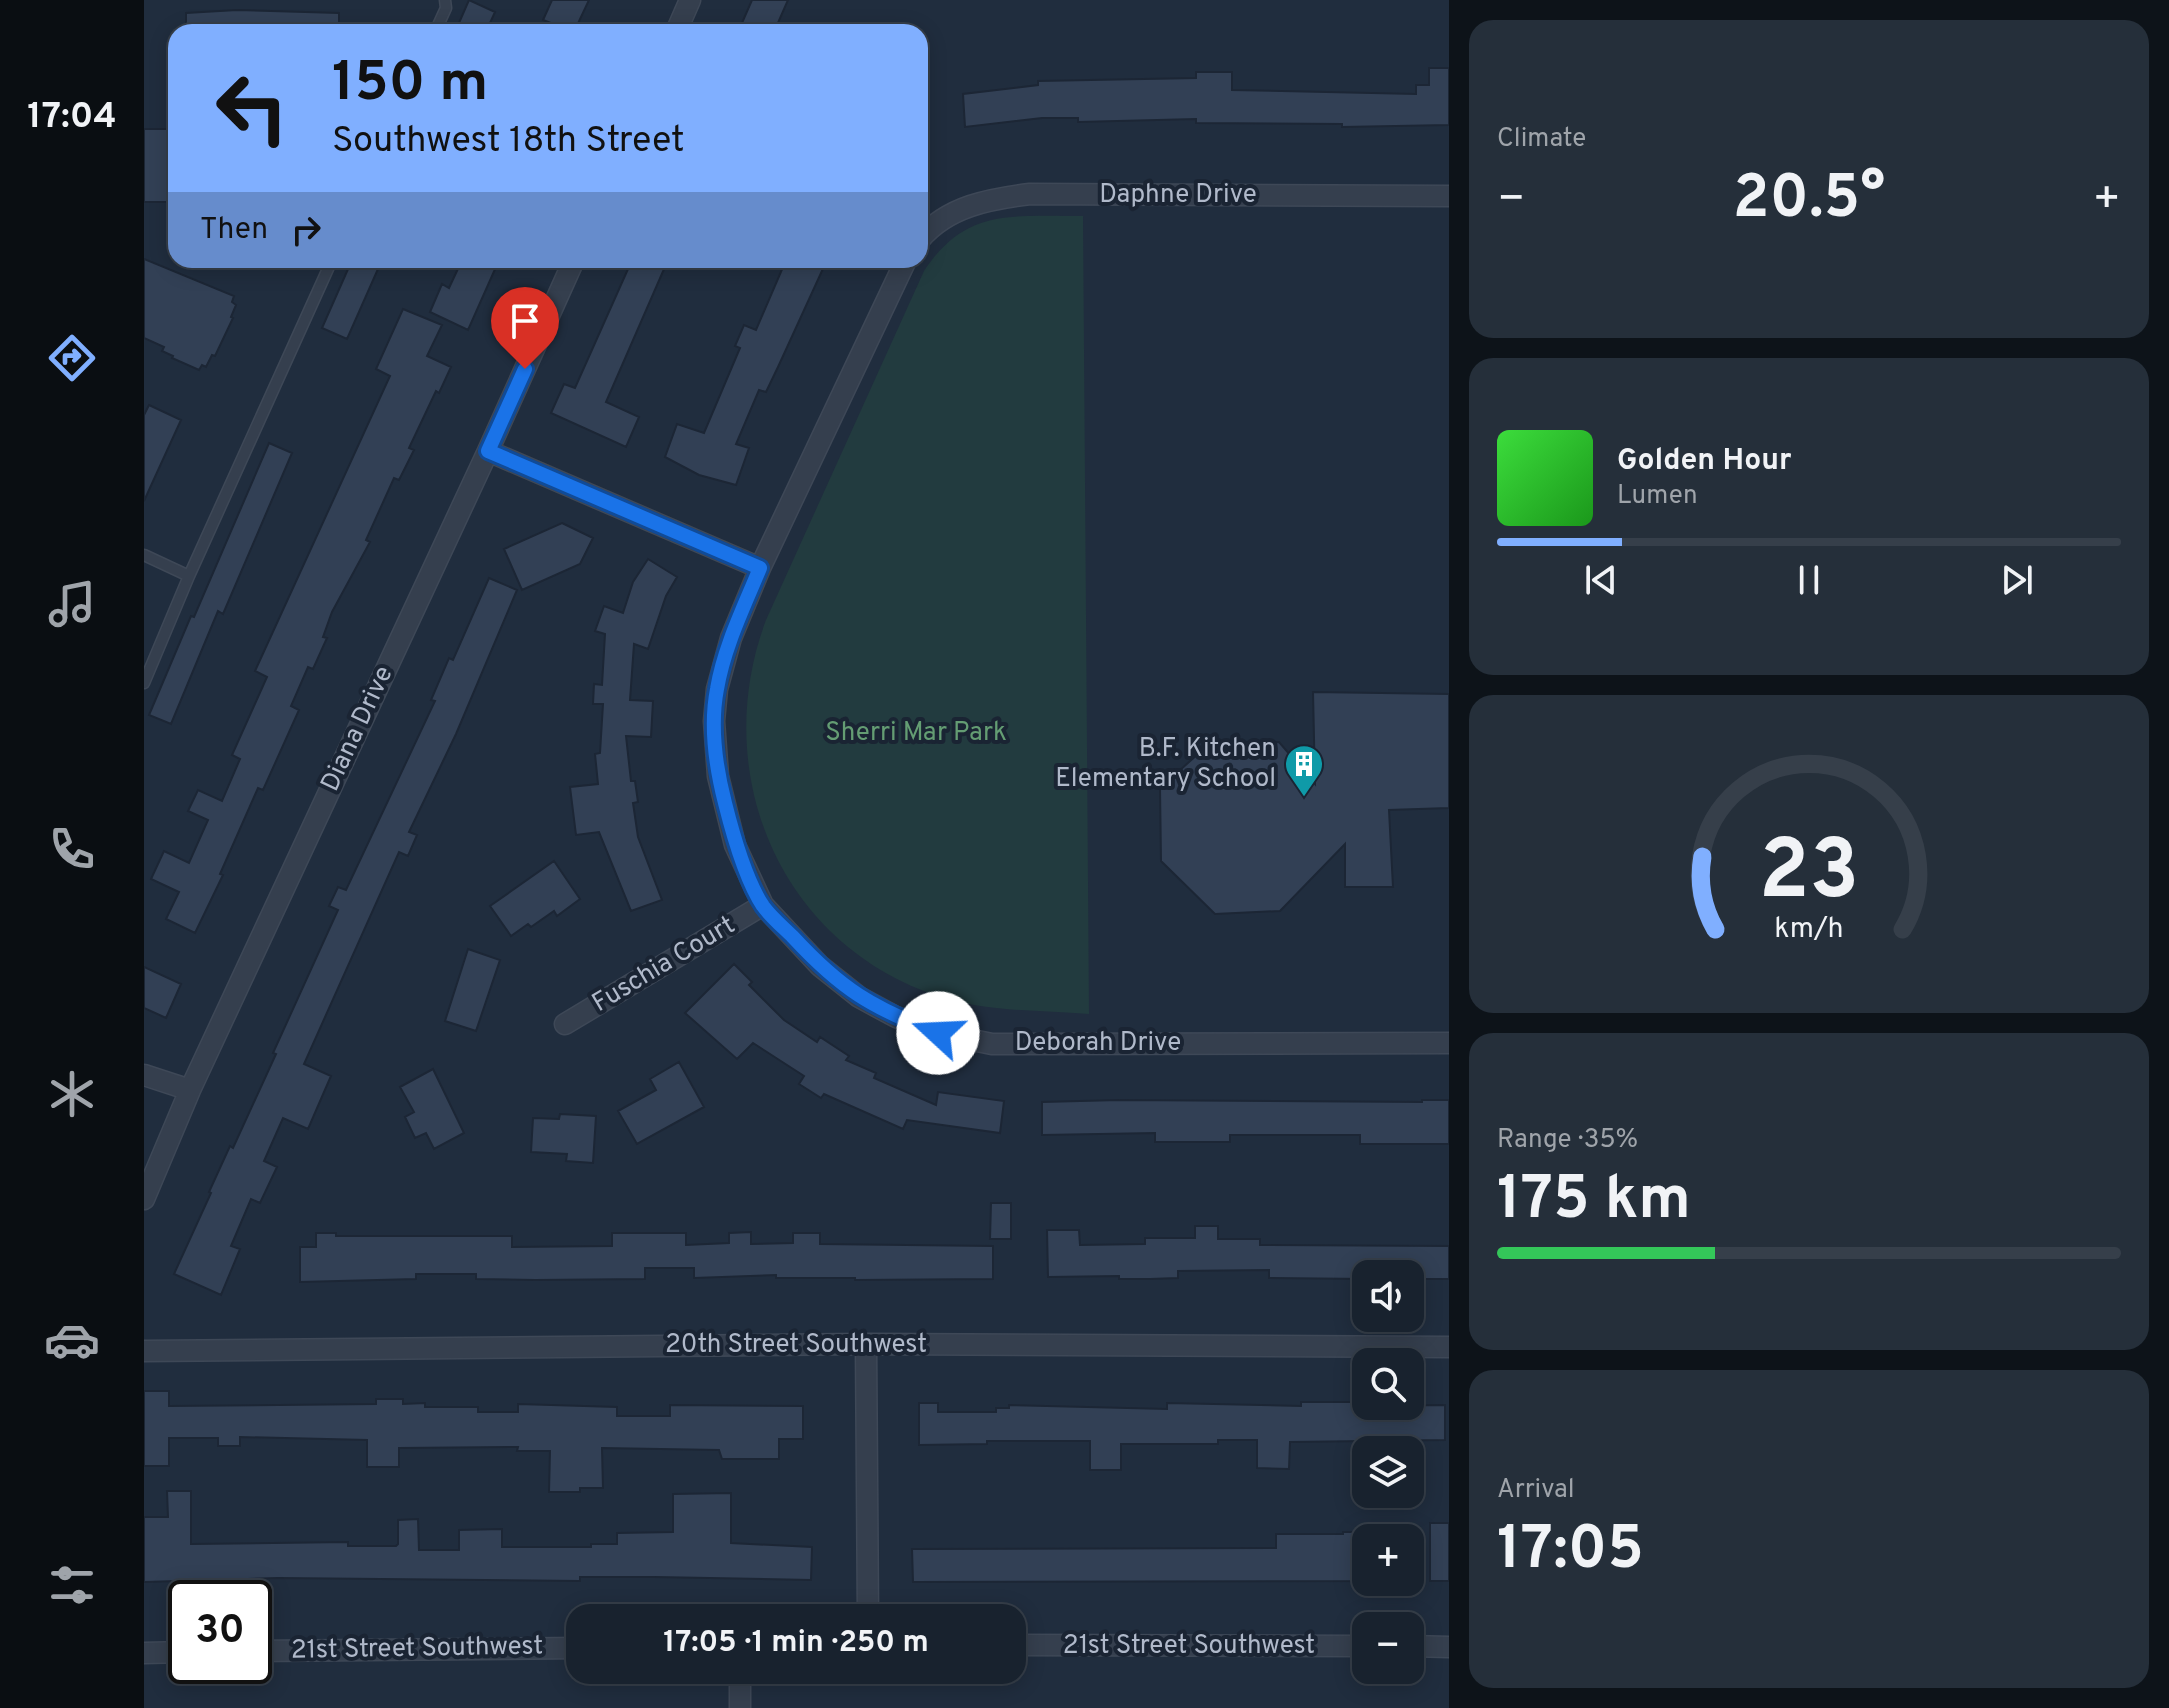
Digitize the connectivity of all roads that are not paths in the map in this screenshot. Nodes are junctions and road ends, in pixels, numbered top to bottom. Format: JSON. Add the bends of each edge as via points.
{"nodes":[{"id":1,"x":445,"y":0,"type":"edge"},
{"id":2,"x":690,"y":0,"type":"edge"},
{"id":3,"x":439,"y":24,"type":"edge"},
{"id":4,"x":680,"y":24,"type":"edge"},
{"id":5,"x":1449,"y":196,"type":"edge"},
{"id":6,"x":928,"y":232,"type":"edge"},
{"id":7,"x":328,"y":268,"type":"edge"},
{"id":8,"x":570,"y":268,"type":"edge"},
{"id":9,"x":902,"y":268,"type":"edge"},
{"id":10,"x":488,"y":451,"type":"junction"},
{"id":11,"x":144,"y":555,"type":"edge"},
{"id":12,"x":760,"y":568,"type":"junction"},
{"id":13,"x":189,"y":576,"type":"junction"},
{"id":14,"x":144,"y":683,"type":"edge"},
{"id":15,"x":763,"y":905,"type":"junction"},
{"id":16,"x":565,"y":1024,"type":"dead end"},
{"id":17,"x":1449,"y":1043,"type":"edge"},
{"id":18,"x":144,"y":1075,"type":"edge"},
{"id":19,"x":190,"y":1090,"type":"junction"},
{"id":20,"x":144,"y":1199,"type":"edge"},
{"id":21,"x":866,"y":1344,"type":"junction"},
{"id":22,"x":1449,"y":1347,"type":"edge"},
{"id":23,"x":144,"y":1351,"type":"edge"},
{"id":24,"x":868,"y":1604,"type":"edge"},
{"id":25,"x":1026,"y":1645,"type":"edge"},
{"id":26,"x":1352,"y":1646,"type":"edge"},
{"id":27,"x":1424,"y":1646,"type":"edge"},
{"id":28,"x":1449,"y":1647,"type":"edge"},
{"id":29,"x":566,"y":1648,"type":"edge"},
{"id":30,"x":272,"y":1651,"type":"edge"},
{"id":31,"x":168,"y":1652,"type":"edge"},
{"id":32,"x":144,"y":1653,"type":"edge"},
{"id":33,"x":740,"y":1684,"type":"edge"},
{"id":34,"x":740,"y":1708,"type":"edge"}],
"edges":[{"from":1,"to":3,"type":"lane"},
{"from":2,"to":4,"type":"street"},
{"from":5,"to":6,"type":"street","name":"Daphne Drive","via":[[1030,194],[964,208]]},
{"from":7,"to":13,"type":"lane"},
{"from":8,"to":10,"type":"street","name":"Diana Drive"},
{"from":9,"to":12,"type":"street"},
{"from":10,"to":12,"type":"street"},
{"from":10,"to":19,"type":"street","name":"Diana Drive"},
{"from":11,"to":13,"type":"lane"},
{"from":12,"to":15,"type":"street","name":"Deborah Drive","via":[[731,638],[714,721],[718,776],[735,845]]},
{"from":13,"to":14,"type":"lane"},
{"from":15,"to":16,"type":"street","name":"Fuschia Court"},
{"from":15,"to":17,"type":"street","name":"Deborah Drive","via":[[820,966],[859,997],[896,1017],[963,1039],[992,1044]]},
{"from":18,"to":19,"type":"street"},
{"from":19,"to":20,"type":"street","name":"Diana Drive"},
{"from":21,"to":22,"type":"street","name":"20th Street Southwest"},
{"from":21,"to":23,"type":"street","name":"20th Street Southwest"},
{"from":21,"to":24,"type":"street"},
{"from":25,"to":26,"type":"street","name":"21st Street Southwest"},
{"from":27,"to":28,"type":"street"},
{"from":29,"to":30,"type":"street","name":"21st Street Southwest"},
{"from":31,"to":32,"type":"street"},
{"from":33,"to":34,"type":"street"}]}
